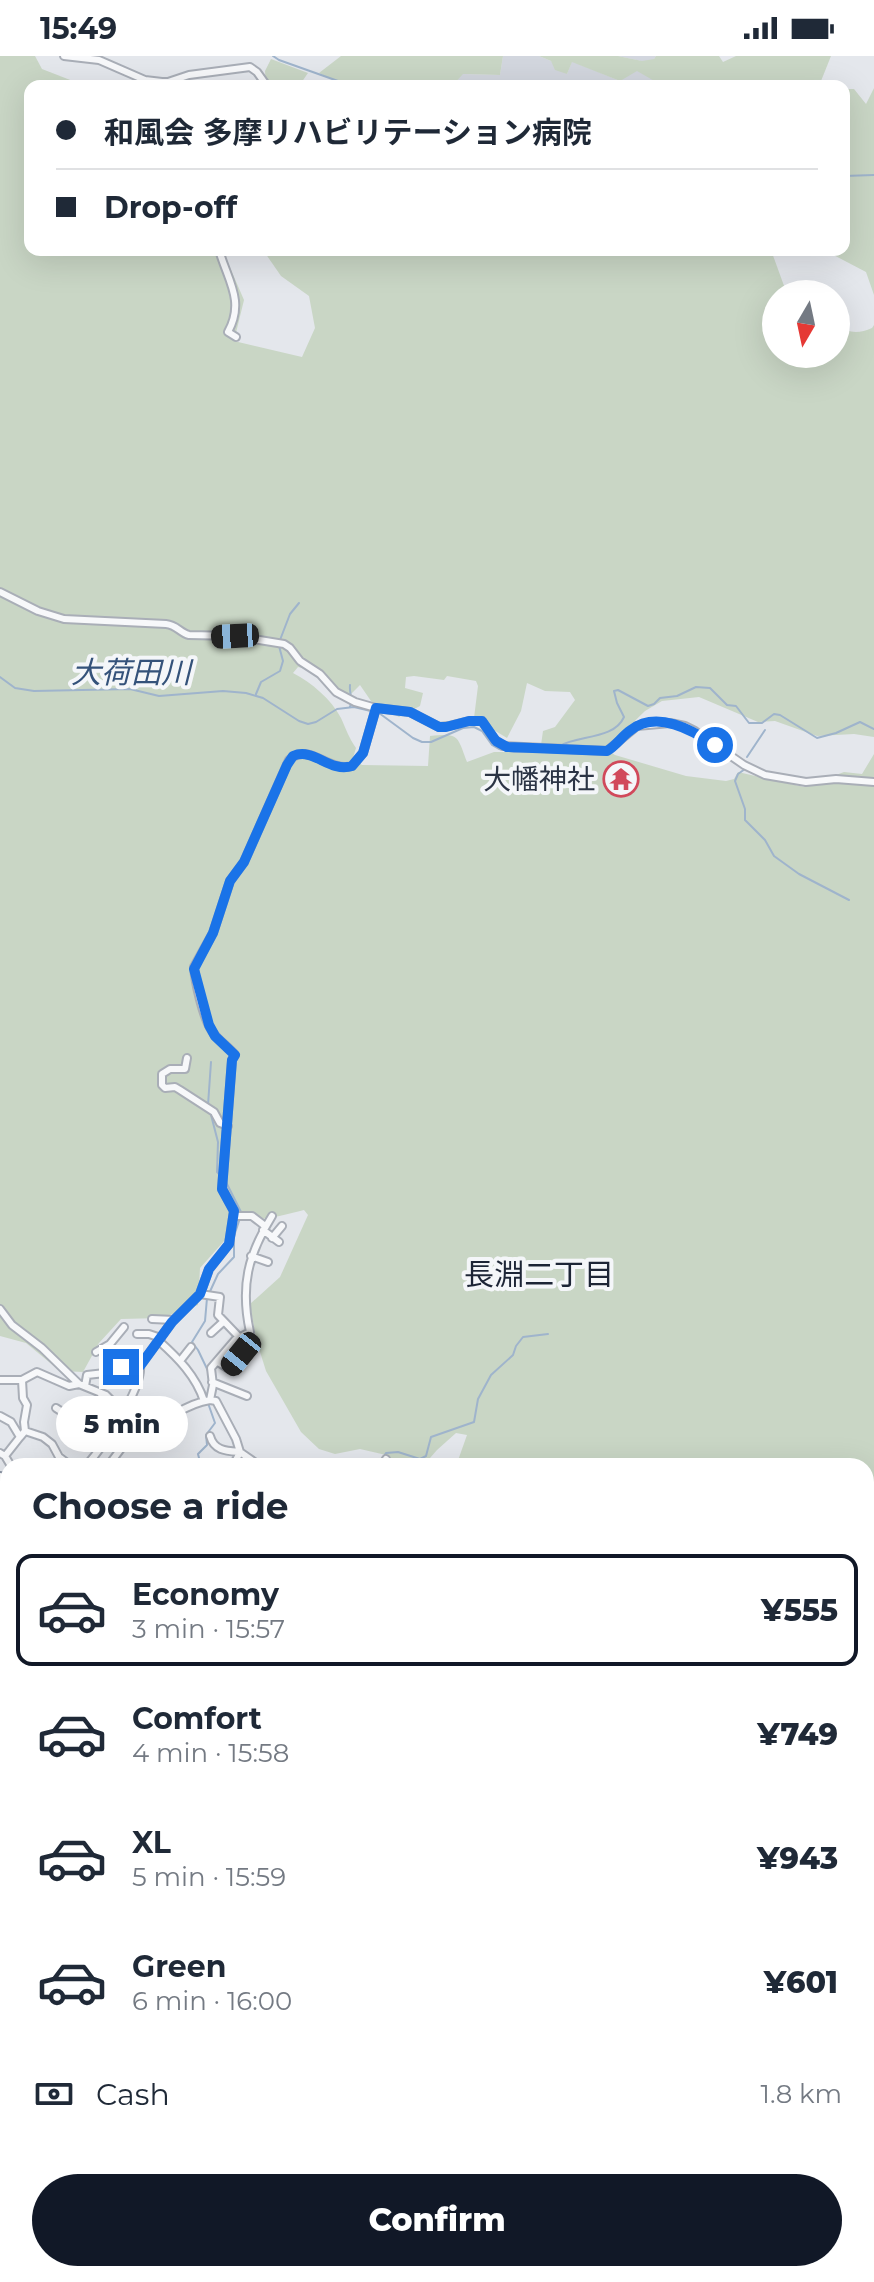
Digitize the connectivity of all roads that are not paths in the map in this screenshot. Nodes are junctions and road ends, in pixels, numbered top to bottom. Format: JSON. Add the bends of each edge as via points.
{"nodes":[{"id":1,"x":64,"y":56,"type":"edge"},
{"id":2,"x":145,"y":80,"type":"edge"},
{"id":3,"x":176,"y":80,"type":"edge"},
{"id":4,"x":263,"y":80,"type":"edge"},
{"id":5,"x":221,"y":256,"type":"edge"},
{"id":6,"x":236,"y":337,"type":"dead end"},
{"id":7,"x":0,"y":592,"type":"edge"},
{"id":8,"x":375,"y":711,"type":"junction"},
{"id":9,"x":874,"y":782,"type":"edge"},
{"id":10,"x":187,"y":1058,"type":"dead end"},
{"id":11,"x":228,"y":1126,"type":"junction"},
{"id":12,"x":235,"y":1216,"type":"junction"},
{"id":13,"x":272,"y":1216,"type":"dead end"},
{"id":14,"x":282,"y":1226,"type":"dead end"},
{"id":15,"x":264,"y":1228,"type":"junction"},
{"id":16,"x":251,"y":1256,"type":"junction"},
{"id":17,"x":268,"y":1262,"type":"dead end"},
{"id":18,"x":200,"y":1294,"type":"junction"},
{"id":19,"x":0,"y":1309,"type":"edge"},
{"id":20,"x":152,"y":1319,"type":"dead end"},
{"id":21,"x":174,"y":1320,"type":"junction"},
{"id":22,"x":223,"y":1322,"type":"junction"},
{"id":23,"x":124,"y":1327,"type":"dead end"},
{"id":24,"x":211,"y":1333,"type":"dead end"},
{"id":25,"x":137,"y":1334,"type":"dead end"},
{"id":26,"x":240,"y":1338,"type":"junction"},
{"id":27,"x":160,"y":1340,"type":"junction"},
{"id":28,"x":105,"y":1347,"type":"junction"},
{"id":29,"x":191,"y":1347,"type":"dead end"},
{"id":30,"x":96,"y":1352,"type":"dead end"},
{"id":31,"x":241,"y":1354,"type":"dead end"},
{"id":32,"x":180,"y":1361,"type":"junction"},
{"id":33,"x":218,"y":1362,"type":"junction"},
{"id":34,"x":140,"y":1366,"type":"junction"},
{"id":35,"x":110,"y":1370,"type":"junction"},
{"id":36,"x":22,"y":1380,"type":"junction"},
{"id":37,"x":0,"y":1381,"type":"edge"},
{"id":38,"x":212,"y":1382,"type":"junction"},
{"id":39,"x":82,"y":1385,"type":"junction"},
{"id":40,"x":103,"y":1394,"type":"junction"},
{"id":41,"x":247,"y":1396,"type":"dead end"},
{"id":42,"x":206,"y":1400,"type":"junction"},
{"id":43,"x":56,"y":1408,"type":"dead end"},
{"id":44,"x":0,"y":1416,"type":"edge"},
{"id":45,"x":121,"y":1417,"type":"junction"},
{"id":46,"x":23,"y":1434,"type":"junction"},
{"id":47,"x":110,"y":1434,"type":"junction"},
{"id":48,"x":210,"y":1436,"type":"dead end"},
{"id":49,"x":240,"y":1452,"type":"junction"},
{"id":50,"x":3,"y":1454,"type":"edge"},
{"id":51,"x":60,"y":1458,"type":"edge"},
{"id":52,"x":92,"y":1458,"type":"edge"},
{"id":53,"x":114,"y":1458,"type":"edge"},
{"id":54,"x":237,"y":1458,"type":"edge"},
{"id":55,"x":249,"y":1458,"type":"edge"}],
"edges":[{"from":1,"to":2,"type":"street","via":[[99,60]]},
{"from":3,"to":4,"type":"street","via":[[250,67]]},
{"from":5,"to":6,"type":"street","via":[[237,304],[228,332]]},
{"from":7,"to":8,"type":"street","via":[[64,619],[170,624],[189,635],[284,644],[336,692]]},
{"from":8,"to":9,"type":"street","via":[[410,712],[439,727],[482,721],[503,746],[607,751],[637,726],[677,724],[765,775],[806,782]]},
{"from":8,"to":11,"type":"street","via":[[363,753],[352,766],[336,767],[304,754],[289,760],[194,967],[209,1025],[235,1055]]},
{"from":10,"to":11,"type":"street","via":[[185,1069],[162,1074],[162,1085],[180,1090]]},
{"from":11,"to":12,"type":"street","via":[[222,1189]]},
{"from":12,"to":15,"type":"street","via":[[252,1216]]},
{"from":12,"to":18,"type":"street","via":[[229,1244],[209,1269]]},
{"from":13,"to":15,"type":"street"},
{"from":14,"to":15,"type":"street","via":[[277,1241]]},
{"from":15,"to":16,"type":"street"},
{"from":16,"to":17,"type":"street"},
{"from":16,"to":26,"type":"street","via":[[246,1292],[250,1332]]},
{"from":18,"to":21,"type":"street"},
{"from":18,"to":22,"type":"street","via":[[220,1297],[218,1315]]},
{"from":19,"to":39,"type":"street"},
{"from":20,"to":21,"type":"street"},
{"from":21,"to":27,"type":"street"},
{"from":22,"to":24,"type":"street"},
{"from":22,"to":26,"type":"street"},
{"from":23,"to":28,"type":"street"},
{"from":25,"to":27,"type":"street"},
{"from":26,"to":33,"type":"street"},
{"from":27,"to":32,"type":"street"},
{"from":27,"to":34,"type":"street"},
{"from":28,"to":30,"type":"street"},
{"from":28,"to":35,"type":"street"},
{"from":29,"to":32,"type":"street"},
{"from":31,"to":33,"type":"street","via":[[229,1369]]},
{"from":32,"to":42,"type":"street"},
{"from":33,"to":38,"type":"street","via":[[211,1368]]},
{"from":34,"to":35,"type":"street"},
{"from":34,"to":45,"type":"street","via":[[141,1375]]},
{"from":35,"to":39,"type":"street","via":[[87,1375]]},
{"from":36,"to":37,"type":"street"},
{"from":36,"to":39,"type":"street","via":[[37,1372],[69,1386]]},
{"from":36,"to":46,"type":"street","via":[[27,1405]]},
{"from":38,"to":41,"type":"street"},
{"from":38,"to":42,"type":"street"},
{"from":39,"to":40,"type":"street"},
{"from":40,"to":43,"type":"street","via":[[82,1425]]},
{"from":40,"to":45,"type":"street"},
{"from":42,"to":45,"type":"street","via":[[169,1417],[145,1436]]},
{"from":42,"to":49,"type":"street","via":[[216,1401]]},
{"from":44,"to":46,"type":"street"},
{"from":45,"to":47,"type":"street"},
{"from":46,"to":50,"type":"street"},
{"from":46,"to":51,"type":"street","via":[[43,1437]]},
{"from":47,"to":52,"type":"street"},
{"from":47,"to":53,"type":"street","via":[[123,1443]]},
{"from":48,"to":49,"type":"street","via":[[222,1450]]},
{"from":49,"to":54,"type":"street"},
{"from":49,"to":55,"type":"street"}]}
